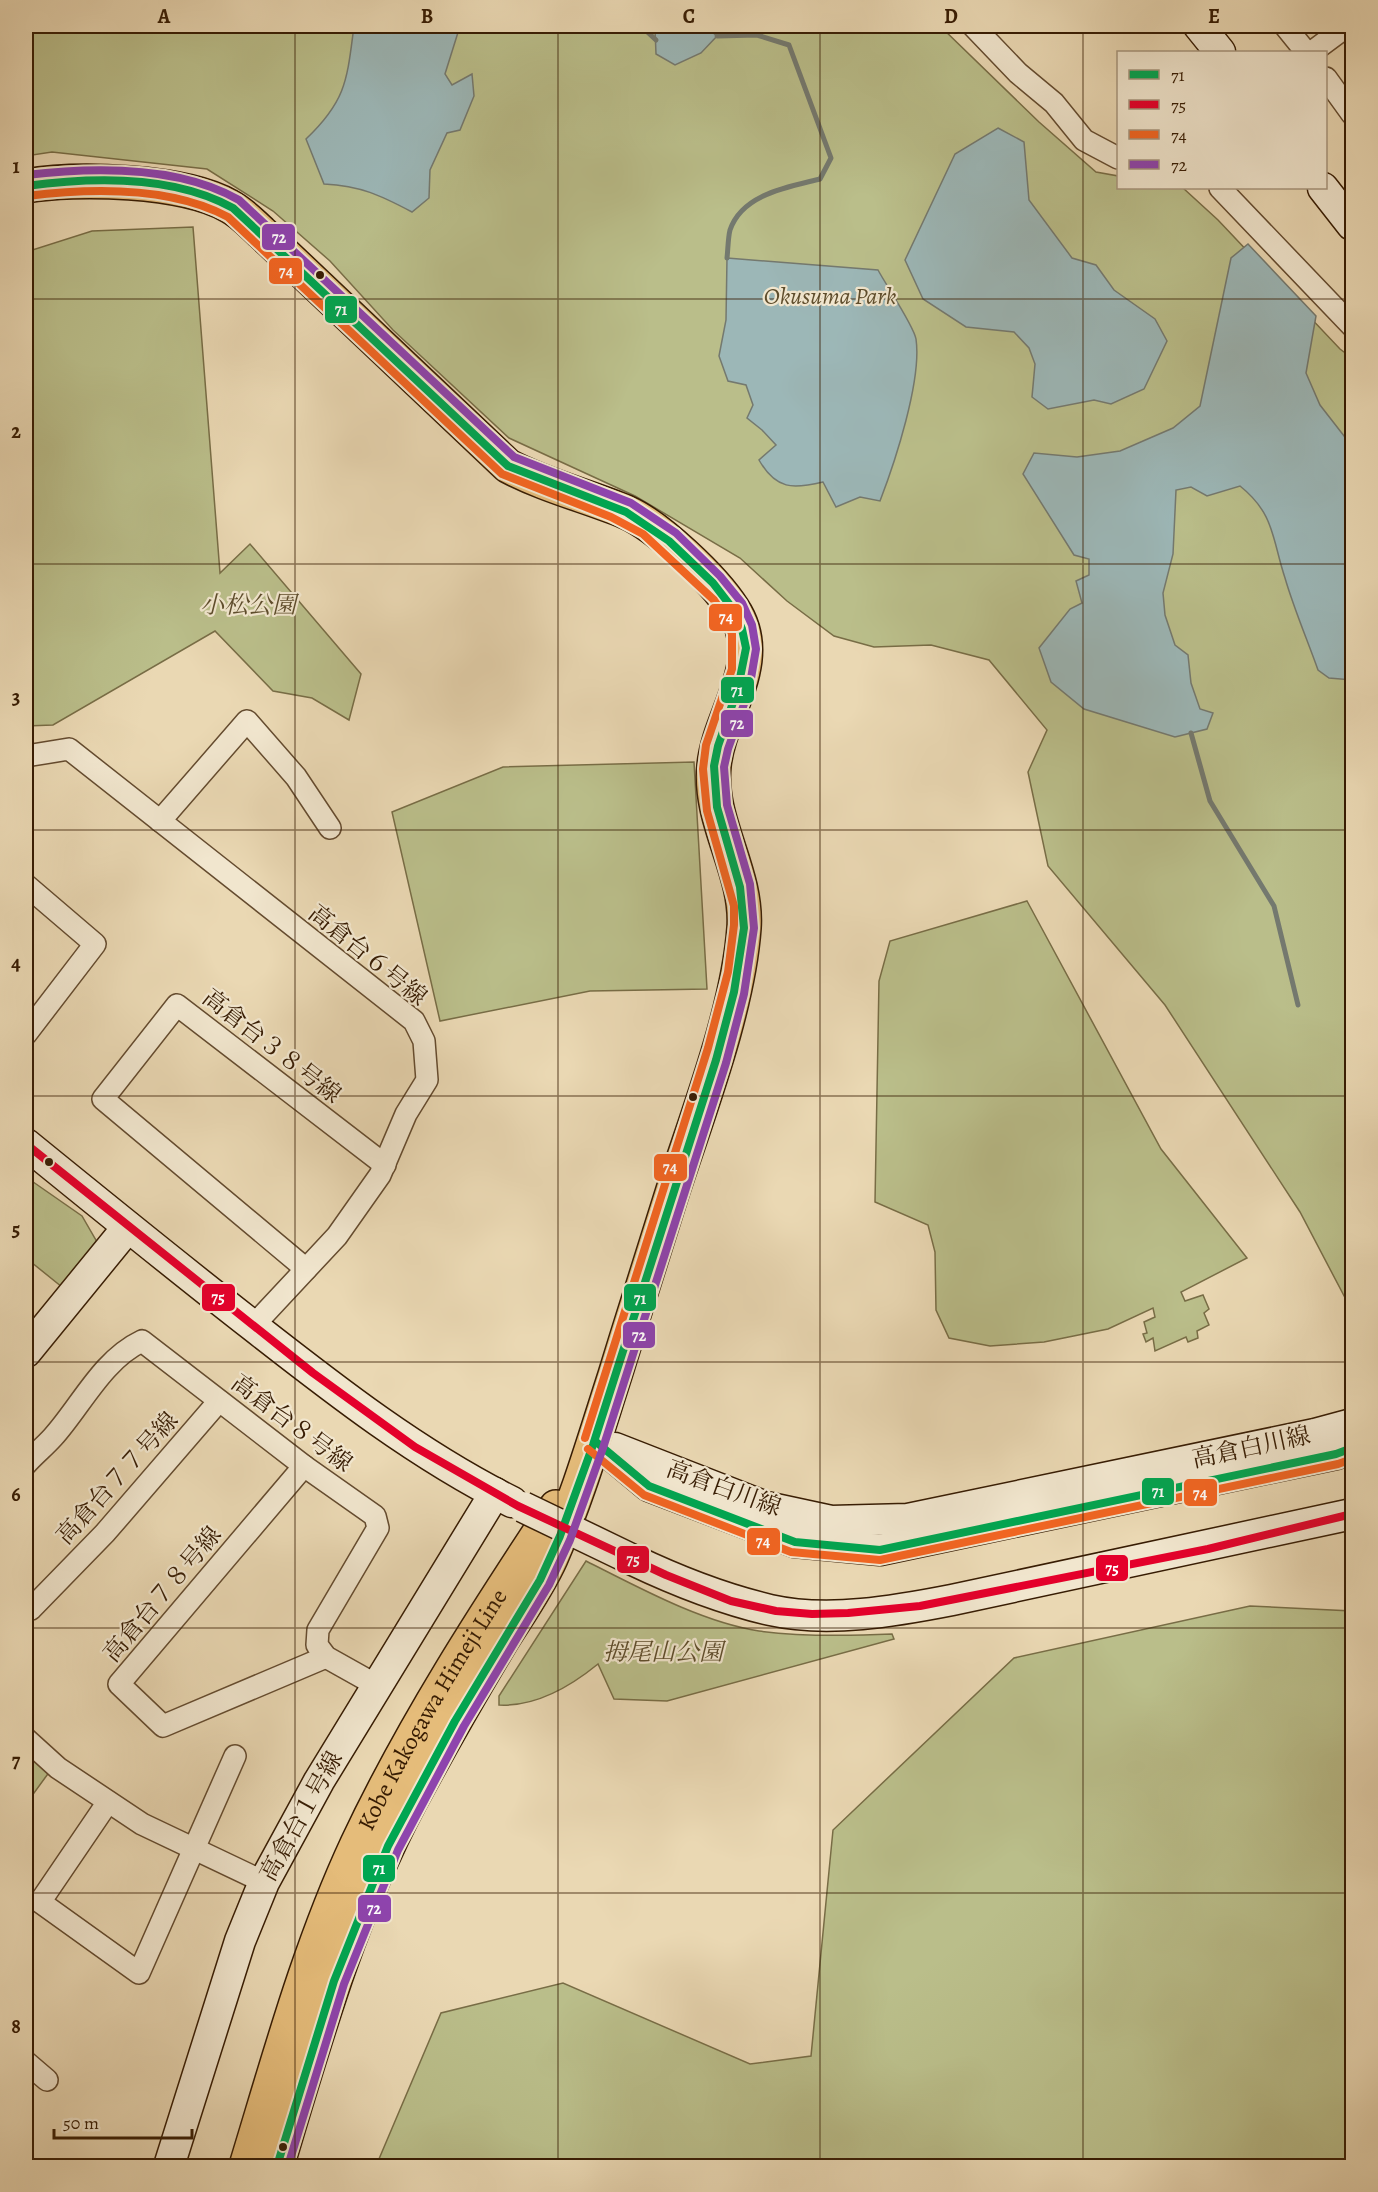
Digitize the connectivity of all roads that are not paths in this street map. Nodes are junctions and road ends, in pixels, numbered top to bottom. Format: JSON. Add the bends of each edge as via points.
{"nodes":[{"id":1,"x":973,"y":26,"type":"edge"},
{"id":2,"x":1199,"y":26,"type":"edge"},
{"id":3,"x":1285,"y":26,"type":"edge"},
{"id":4,"x":1347,"y":26,"type":"edge"},
{"id":5,"x":1219,"y":51,"type":"edge"},
{"id":6,"x":1305,"y":51,"type":"edge"},
{"id":7,"x":1313,"y":51,"type":"edge"},
{"id":8,"x":1327,"y":79,"type":"edge"},
{"id":9,"x":1353,"y":114,"type":"edge"},
{"id":10,"x":1117,"y":157,"type":"edge"},
{"id":11,"x":26,"y":186,"type":"edge"},
{"id":12,"x":1221,"y":189,"type":"edge"},
{"id":13,"x":1324,"y":189,"type":"edge"},
{"id":14,"x":1353,"y":225,"type":"edge"},
{"id":15,"x":1353,"y":327,"type":"edge"},
{"id":16,"x":26,"y":756,"type":"edge"},
{"id":17,"x":160,"y":821,"type":"junction"},
{"id":18,"x":330,"y":828,"type":"dead end"},
{"id":19,"x":26,"y":885,"type":"edge"},
{"id":20,"x":26,"y":1034,"type":"edge"},
{"id":21,"x":26,"y":1143,"type":"edge"},
{"id":22,"x":384,"y":1165,"type":"junction"},
{"id":23,"x":128,"y":1227,"type":"junction"},
{"id":24,"x":306,"y":1269,"type":"junction"},
{"id":25,"x":253,"y":1326,"type":"junction"},
{"id":26,"x":26,"y":1352,"type":"edge"},
{"id":27,"x":219,"y":1401,"type":"junction"},
{"id":28,"x":1353,"y":1424,"type":"edge"},
{"id":29,"x":595,"y":1441,"type":"junction"},
{"id":30,"x":1353,"y":1448,"type":"edge"},
{"id":31,"x":26,"y":1464,"type":"edge"},
{"id":32,"x":304,"y":1466,"type":"junction"},
{"id":33,"x":495,"y":1493,"type":"junction"},
{"id":34,"x":1353,"y":1514,"type":"edge"},
{"id":35,"x":26,"y":1604,"type":"edge"},
{"id":36,"x":326,"y":1657,"type":"junction"},
{"id":37,"x":376,"y":1685,"type":"junction"},
{"id":38,"x":26,"y":1739,"type":"edge"},
{"id":39,"x":236,"y":1756,"type":"dead end"},
{"id":40,"x":108,"y":1802,"type":"junction"},
{"id":41,"x":194,"y":1851,"type":"junction"},
{"id":42,"x":264,"y":1882,"type":"junction"},
{"id":43,"x":26,"y":2062,"type":"edge"},
{"id":44,"x":47,"y":2080,"type":"dead end"},
{"id":45,"x":169,"y":2166,"type":"edge"},
{"id":46,"x":246,"y":2166,"type":"edge"},
{"id":47,"x":277,"y":2166,"type":"edge"}],
"edges":[{"from":1,"to":10,"type":"street","via":[[1018,73],[1054,103],[1084,140]]},
{"from":2,"to":5,"type":"street"},
{"from":3,"to":6,"type":"street"},
{"from":4,"to":7,"type":"street"},
{"from":8,"to":9,"type":"street"},
{"from":11,"to":29,"type":"main road","name":"Kobe Kakogawa Himeji Line","via":[[57,180],[160,187],[205,196],[230,206],[508,466],[631,514],[662,534],[734,610],[744,634],[746,657],[743,678],[718,740],[713,769],[715,794],[742,895],[745,925],[719,1045]]},
{"from":12,"to":15,"type":"street"},
{"from":13,"to":14,"type":"street"},
{"from":16,"to":17,"type":"street","name":"高倉台６号線","via":[[69,749]]},
{"from":17,"to":18,"type":"street","via":[[248,721],[296,777]]},
{"from":17,"to":22,"type":"street","name":"高倉台６号線","via":[[414,1021],[424,1041],[427,1080],[406,1114]]},
{"from":19,"to":20,"type":"street","via":[[95,944]]},
{"from":21,"to":23,"type":"street"},
{"from":22,"to":24,"type":"street","name":"高倉台６号線","via":[[337,1236]]},
{"from":22,"to":24,"type":"street","name":"高倉台３８号線","via":[[177,1005],[103,1099]]},
{"from":23,"to":25,"type":"street"},
{"from":23,"to":26,"type":"street"},
{"from":24,"to":25,"type":"street","name":"高倉台６号線"},
{"from":25,"to":33,"type":"street","via":[[397,1436]]},
{"from":27,"to":31,"type":"street","name":"高倉台８号線","via":[[142,1341],[128,1348],[104,1372],[53,1437]]},
{"from":27,"to":32,"type":"street","name":"高倉台８号線"},
{"from":27,"to":35,"type":"street","name":"高倉台７７号線","via":[[105,1533],[31,1609]]},
{"from":28,"to":29,"type":"street","name":"高倉白川線","via":[[908,1519],[831,1521],[766,1507]]},
{"from":29,"to":30,"type":"street","name":"高倉白川線","via":[[649,1486],[774,1534],[795,1542],[880,1550]]},
{"from":29,"to":46,"type":"main road","name":"Kobe Kakogawa Himeji Line","via":[[457,1658],[357,1845],[317,1941]]},
{"from":29,"to":47,"type":"main road","name":"Kobe Kakogawa Himeji Line","via":[[550,1562],[408,1806],[352,1929]]},
{"from":32,"to":36,"type":"street","name":"高倉台８号線","via":[[375,1516],[378,1528],[318,1629],[317,1645]]},
{"from":32,"to":36,"type":"street","name":"高倉台７８号線","via":[[119,1684],[163,1726]]},
{"from":33,"to":34,"type":"street","bridge":true,"via":[[704,1590],[762,1608],[839,1615],[894,1611]]},
{"from":33,"to":37,"type":"street","name":"高倉台１号線"},
{"from":36,"to":37,"type":"street"},
{"from":37,"to":42,"type":"street","name":"高倉台１号線"},
{"from":38,"to":40,"type":"street","via":[[58,1768]]},
{"from":39,"to":41,"type":"street"},
{"from":40,"to":41,"type":"street"},
{"from":40,"to":41,"type":"street","via":[[40,1902],[139,1973]]},
{"from":41,"to":42,"type":"street"},
{"from":42,"to":45,"type":"street","name":"高倉台１号線","via":[[240,1941]]},
{"from":43,"to":44,"type":"street"}]}
